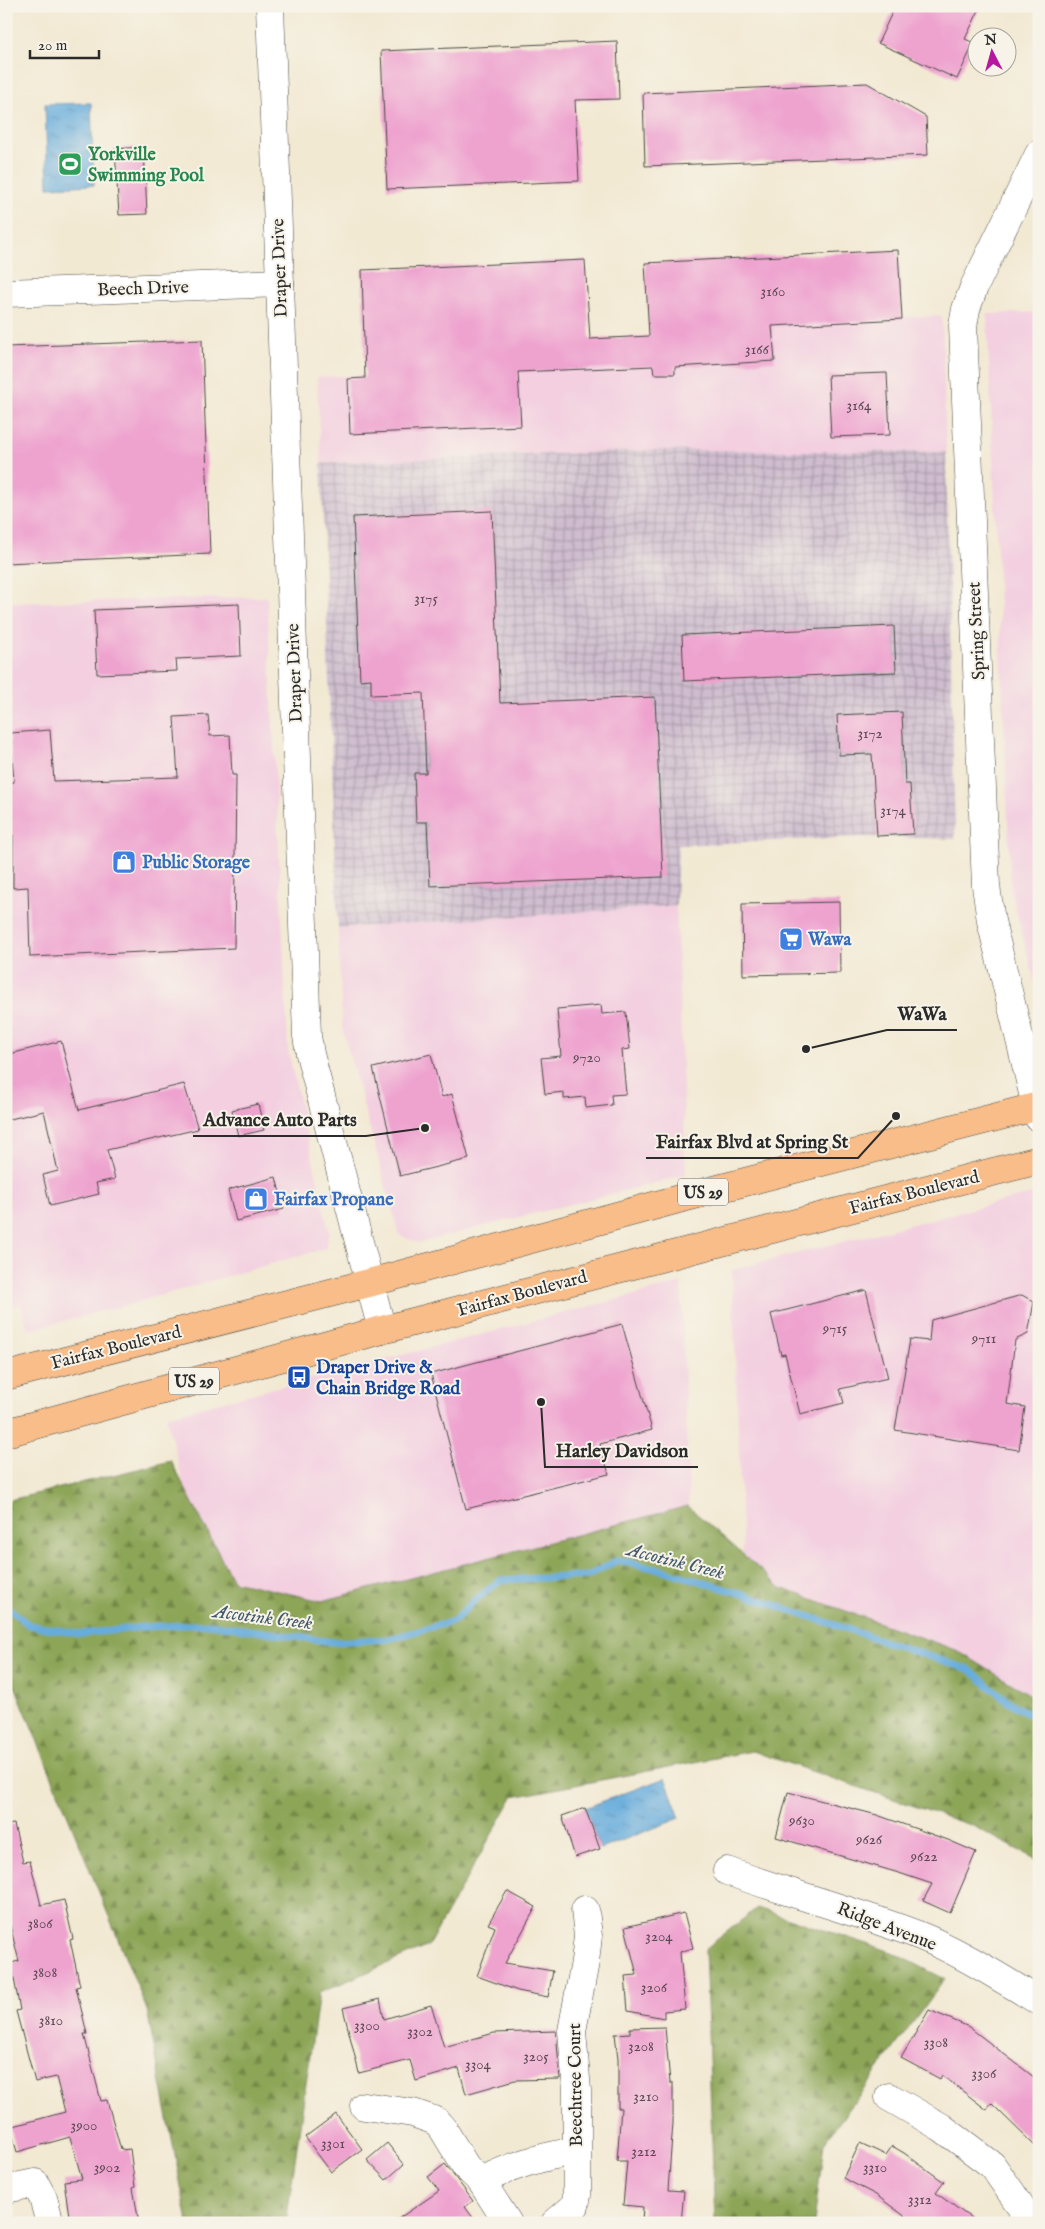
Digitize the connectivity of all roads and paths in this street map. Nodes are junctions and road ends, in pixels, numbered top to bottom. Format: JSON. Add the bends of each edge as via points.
{"nodes":[{"id":1,"x":270,"y":6,"type":"edge"},
{"id":2,"x":1039,"y":154,"type":"edge"},
{"id":3,"x":280,"y":283,"type":"junction"},
{"id":4,"x":6,"y":293,"type":"edge"},
{"id":5,"x":1038,"y":1110,"type":"edge"},
{"id":6,"x":1039,"y":1160,"type":"edge"},
{"id":7,"x":369,"y":1283,"type":"junction"},
{"id":8,"x":382,"y":1330,"type":"junction"},
{"id":9,"x":6,"y":1376,"type":"edge"},
{"id":10,"x":6,"y":1432,"type":"edge"},
{"id":11,"x":727,"y":1870,"type":"dead end"},
{"id":12,"x":585,"y":1910,"type":"dead end"},
{"id":13,"x":1039,"y":2001,"type":"edge"},
{"id":14,"x":889,"y":2097,"type":"dead end"},
{"id":15,"x":364,"y":2106,"type":"dead end"},
{"id":16,"x":576,"y":2152,"type":"junction"},
{"id":17,"x":481,"y":2181,"type":"junction"},
{"id":18,"x":6,"y":2189,"type":"edge"},
{"id":19,"x":50,"y":2223,"type":"edge"},
{"id":20,"x":508,"y":2223,"type":"edge"},
{"id":21,"x":555,"y":2223,"type":"edge"},
{"id":22,"x":1027,"y":2223,"type":"edge"}],
"edges":[{"from":1,"to":3,"type":"street","name":"Draper Drive"},
{"from":2,"to":5,"type":"street","name":"Spring Street","via":[[974,286],[963,326],[986,886],[991,921]]},
{"from":3,"to":4,"type":"street","name":"Beech Drive"},
{"from":3,"to":7,"type":"street","name":"Draper Drive","via":[[307,1036]]},
{"from":5,"to":7,"type":"main road","name":"Fairfax Boulevard","number":"US 29","via":[[688,1196]]},
{"from":6,"to":8,"type":"main road","name":"Fairfax Boulevard","number":"US 29"},
{"from":7,"to":8,"type":"street","name":"Draper Drive"},
{"from":7,"to":9,"type":"main road","name":"Fairfax Boulevard","number":"US 29"},
{"from":8,"to":10,"type":"main road","name":"Fairfax Boulevard","number":"US 29"},
{"from":11,"to":13,"type":"street","name":"Ridge Avenue","via":[[920,1936]]},
{"from":12,"to":16,"type":"street","name":"Beechtree Court","via":[[588,1936],[572,2031],[577,2092]]},
{"from":14,"to":22,"type":"street","via":[[941,2128],[992,2165],[1020,2205]]},
{"from":15,"to":17,"type":"street","via":[[413,2113],[436,2121],[466,2167]]},
{"from":16,"to":17,"type":"street","via":[[545,2156],[512,2166]]},
{"from":16,"to":21,"type":"street","name":"Beechtree Court","via":[[575,2206]]},
{"from":17,"to":20,"type":"street"},
{"from":18,"to":19,"type":"street","via":[[35,2183]]}]}
